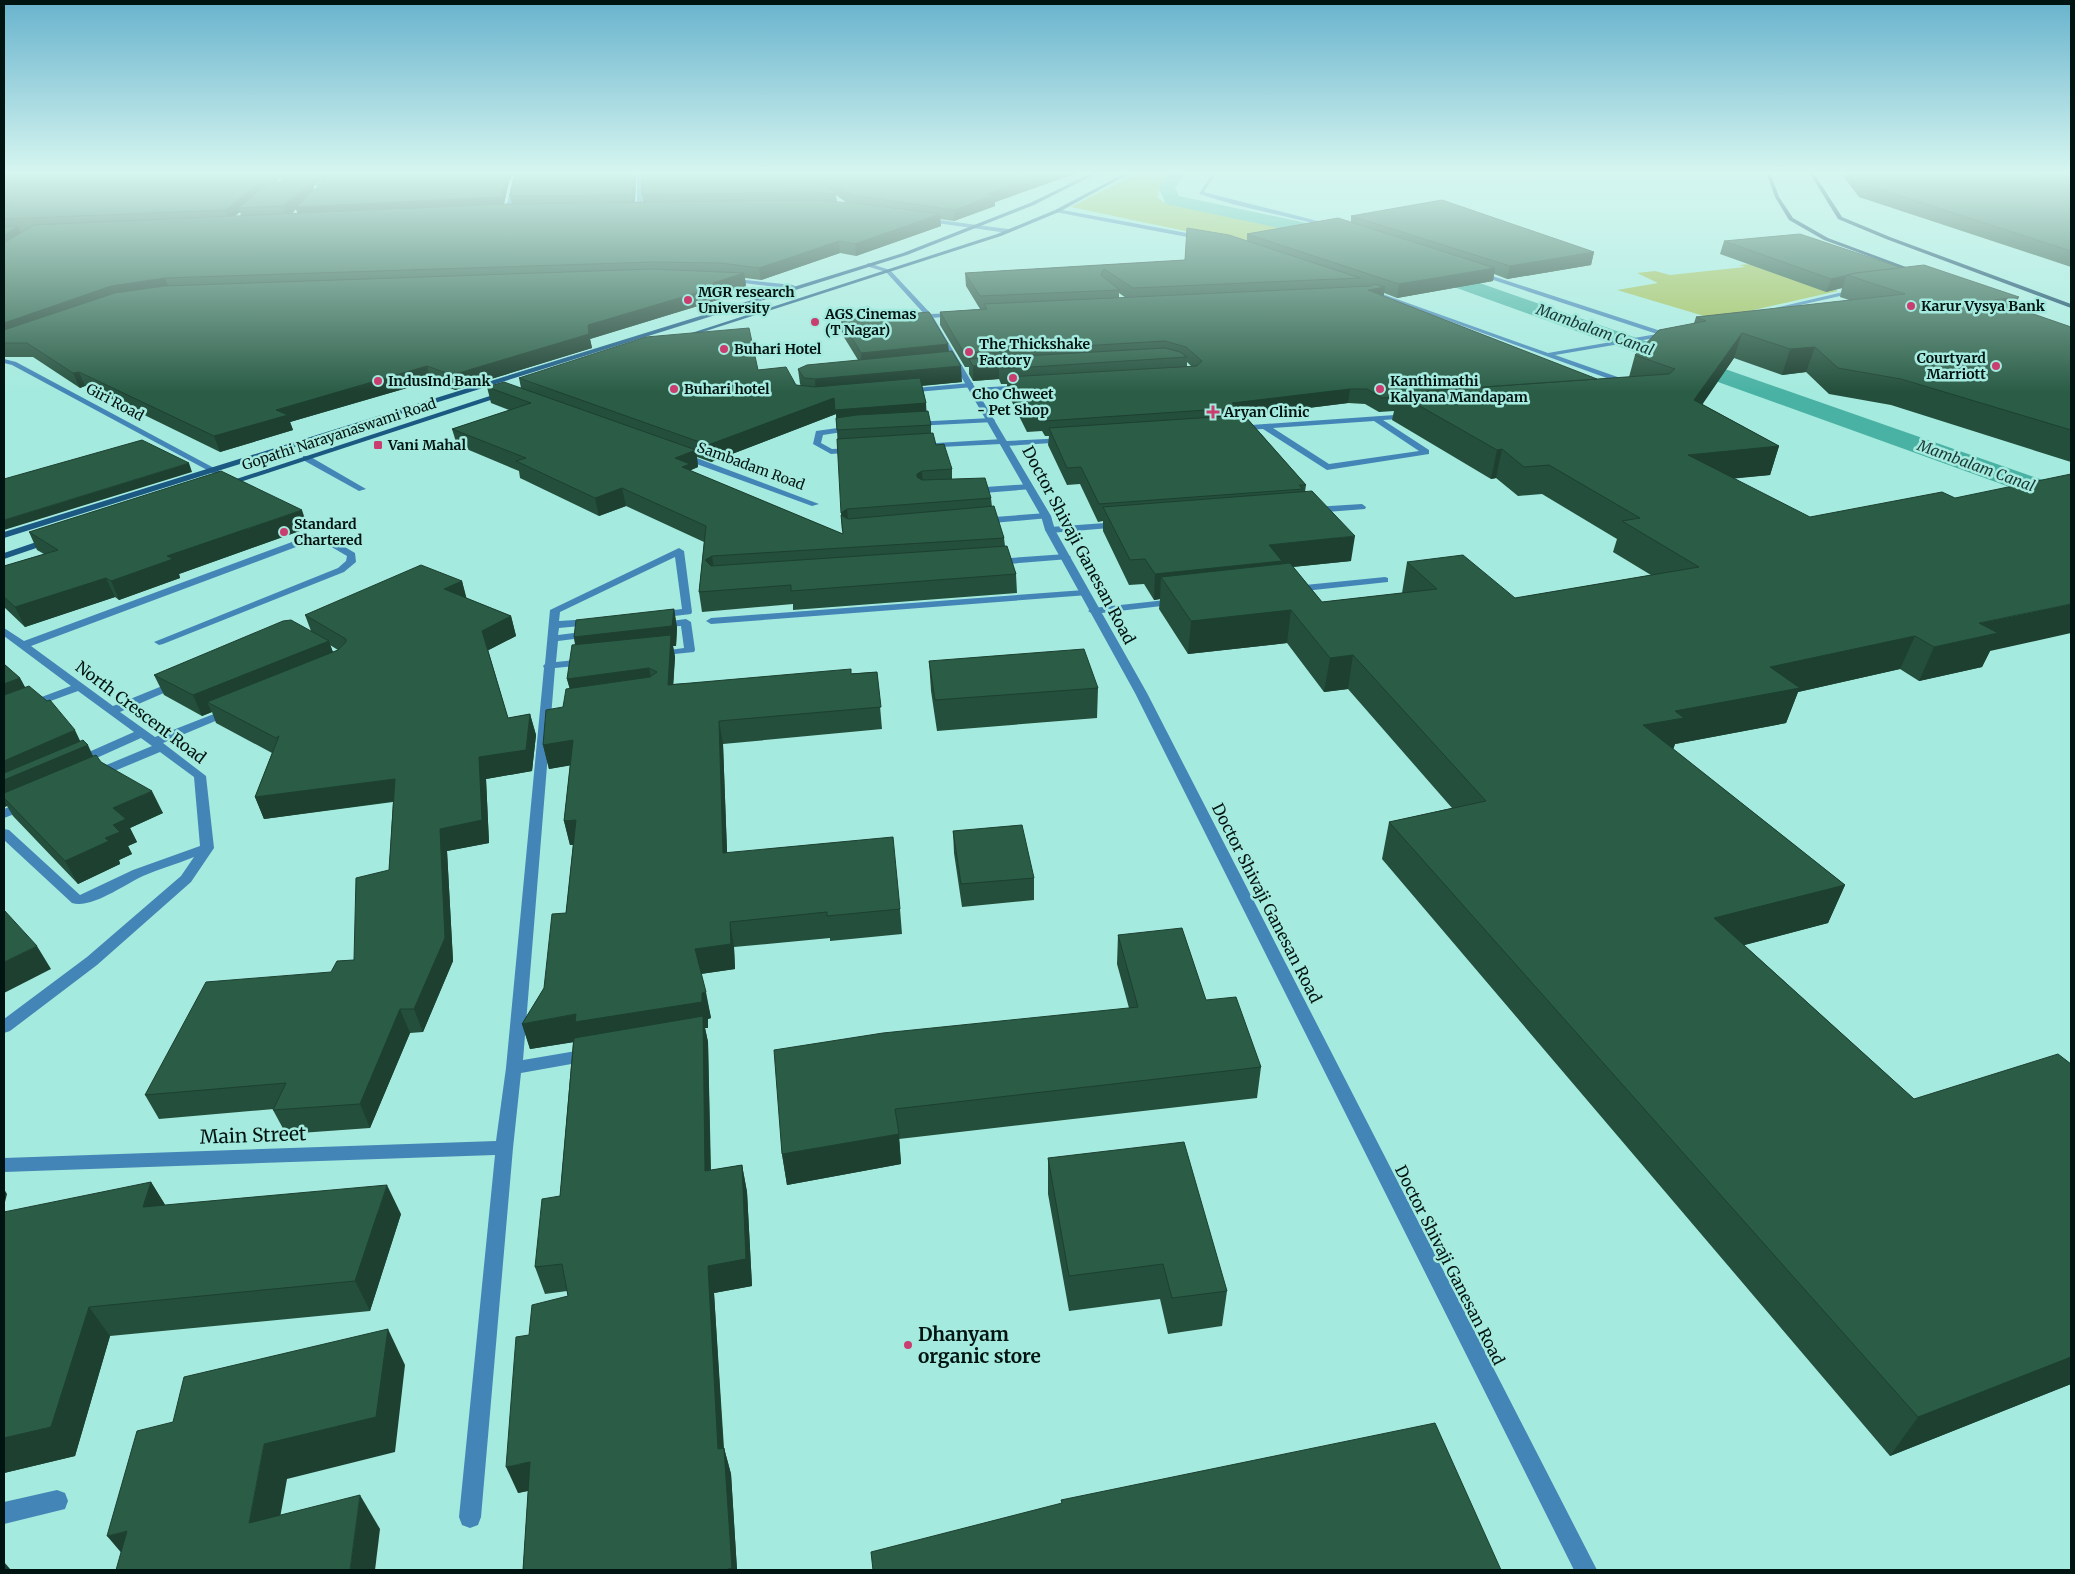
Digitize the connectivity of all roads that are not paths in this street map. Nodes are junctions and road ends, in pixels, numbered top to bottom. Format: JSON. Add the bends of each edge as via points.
{"nodes":[{"id":1,"x":925,"y":245,"type":"edge"},
{"id":2,"x":965,"y":245,"type":"edge"},
{"id":3,"x":1844,"y":245,"type":"edge"},
{"id":4,"x":1908,"y":245,"type":"edge"},
{"id":5,"x":868,"y":265,"type":"junction"},
{"id":6,"x":1470,"y":270,"type":"edge"},
{"id":7,"x":888,"y":271,"type":"junction"},
{"id":8,"x":1928,"y":276,"type":"edge"},
{"id":9,"x":722,"y":279,"type":"edge"},
{"id":10,"x":793,"y":287,"type":"junction"},
{"id":11,"x":1867,"y":290,"type":"edge"},
{"id":12,"x":1368,"y":293,"type":"edge"},
{"id":13,"x":2071,"y":306,"type":"edge"},
{"id":14,"x":968,"y":314,"type":"edge"},
{"id":15,"x":1752,"y":314,"type":"edge"},
{"id":16,"x":930,"y":316,"type":"junction"},
{"id":17,"x":1674,"y":332,"type":"edge"},
{"id":18,"x":1665,"y":334,"type":"junction"},
{"id":19,"x":668,"y":342,"type":"edge"},
{"id":20,"x":1548,"y":355,"type":"junction"},
{"id":21,"x":4,"y":361,"type":"edge"},
{"id":22,"x":972,"y":387,"type":"junction"},
{"id":23,"x":1032,"y":387,"type":"edge"},
{"id":24,"x":1635,"y":387,"type":"edge"},
{"id":25,"x":900,"y":391,"type":"edge"},
{"id":26,"x":508,"y":392,"type":"joint"},
{"id":27,"x":517,"y":393,"type":"edge"},
{"id":28,"x":1415,"y":415,"type":"edge"},
{"id":29,"x":1375,"y":418,"type":"junction"},
{"id":30,"x":991,"y":420,"type":"junction"},
{"id":31,"x":906,"y":425,"type":"edge"},
{"id":32,"x":1265,"y":426,"type":"junction"},
{"id":33,"x":858,"y":427,"type":"edge"},
{"id":34,"x":1226,"y":428,"type":"edge"},
{"id":35,"x":1072,"y":439,"type":"edge"},
{"id":36,"x":1004,"y":442,"type":"junction"},
{"id":37,"x":907,"y":447,"type":"edge"},
{"id":38,"x":860,"y":450,"type":"edge"},
{"id":39,"x":675,"y":453,"type":"edge"},
{"id":40,"x":306,"y":458,"type":"junction"},
{"id":41,"x":213,"y":468,"type":"junction"},
{"id":42,"x":234,"y":481,"type":"junction"},
{"id":43,"x":216,"y":487,"type":"edge"},
{"id":44,"x":1029,"y":488,"type":"junction"},
{"id":45,"x":362,"y":489,"type":"dead end"},
{"id":46,"x":961,"y":491,"type":"edge"},
{"id":47,"x":815,"y":504,"type":"dead end"},
{"id":48,"x":1362,"y":507,"type":"dead end"},
{"id":49,"x":1304,"y":511,"type":"edge"},
{"id":50,"x":967,"y":523,"type":"edge"},
{"id":51,"x":1048,"y":523,"type":"junction"},
{"id":52,"x":1128,"y":524,"type":"edge"},
{"id":53,"x":4,"y":534,"type":"edge"},
{"id":54,"x":57,"y":538,"type":"edge"},
{"id":55,"x":4,"y":556,"type":"edge"},
{"id":56,"x":1066,"y":558,"type":"junction"},
{"id":57,"x":988,"y":562,"type":"edge"},
{"id":58,"x":1385,"y":580,"type":"dead end"},
{"id":59,"x":1288,"y":590,"type":"edge"},
{"id":60,"x":1084,"y":594,"type":"junction"},
{"id":61,"x":1191,"y":601,"type":"edge"},
{"id":62,"x":1093,"y":611,"type":"junction"},
{"id":63,"x":602,"y":621,"type":"edge"},
{"id":64,"x":711,"y":621,"type":"dead end"},
{"id":65,"x":4,"y":631,"type":"edge"},
{"id":66,"x":552,"y":632,"type":"junction"},
{"id":67,"x":602,"y":632,"type":"edge"},
{"id":68,"x":159,"y":642,"type":"dead end"},
{"id":69,"x":23,"y":645,"type":"junction"},
{"id":70,"x":650,"y":655,"type":"edge"},
{"id":71,"x":601,"y":660,"type":"edge"},
{"id":72,"x":548,"y":666,"type":"junction"},
{"id":73,"x":189,"y":678,"type":"edge"},
{"id":74,"x":78,"y":687,"type":"junction"},
{"id":75,"x":242,"y":707,"type":"edge"},
{"id":76,"x":561,"y":708,"type":"edge"},
{"id":77,"x":544,"y":710,"type":"junction"},
{"id":78,"x":112,"y":711,"type":"junction"},
{"id":79,"x":4,"y":715,"type":"edge"},
{"id":80,"x":142,"y":733,"type":"junction"},
{"id":81,"x":158,"y":744,"type":"junction"},
{"id":82,"x":62,"y":769,"type":"edge"},
{"id":83,"x":82,"y":781,"type":"edge"},
{"id":84,"x":38,"y":799,"type":"edge"},
{"id":85,"x":4,"y":814,"type":"edge"},
{"id":86,"x":4,"y":833,"type":"edge"},
{"id":87,"x":208,"y":848,"type":"junction"},
{"id":88,"x":4,"y":1027,"type":"edge"},
{"id":89,"x":603,"y":1053,"type":"edge"},
{"id":90,"x":514,"y":1068,"type":"junction"},
{"id":91,"x":504,"y":1148,"type":"junction"},
{"id":92,"x":4,"y":1165,"type":"edge"},
{"id":93,"x":57,"y":1501,"type":"dead end"},
{"id":94,"x":4,"y":1513,"type":"edge"},
{"id":95,"x":470,"y":1516,"type":"dead end"},
{"id":96,"x":1586,"y":1570,"type":"edge"}],
"edges":[{"from":1,"to":5,"type":"main road","name":"Gopathi Narayanaswami Road"},
{"from":2,"to":7,"type":"main road"},
{"from":3,"to":8,"type":"main road"},
{"from":4,"to":13,"type":"main road"},
{"from":5,"to":7,"type":"street"},
{"from":5,"to":10,"type":"main road","name":"Gopathi Narayanaswami Road"},
{"from":6,"to":18,"type":"street"},
{"from":7,"to":16,"type":"street","name":"Doctor Shivaji Ganesan Road"},
{"from":7,"to":19,"type":"main road"},
{"from":9,"to":10,"type":"street"},
{"from":10,"to":41,"type":"main road","name":"Gopathi Narayanaswami Road"},
{"from":11,"to":15,"type":"street","via":[[1848,291]]},
{"from":12,"to":20,"type":"street"},
{"from":14,"to":16,"type":"street"},
{"from":16,"to":22,"type":"street","name":"Doctor Shivaji Ganesan Road"},
{"from":17,"to":18,"type":"street"},
{"from":18,"to":20,"type":"street"},
{"from":20,"to":24,"type":"street"},
{"from":21,"to":41,"type":"street","name":"Giri Road","via":[[14,363]]},
{"from":22,"to":23,"type":"street"},
{"from":22,"to":25,"type":"street"},
{"from":22,"to":30,"type":"street","name":"Doctor Shivaji Ganesan Road"},
{"from":26,"to":27,"type":"street"},
{"from":26,"to":40,"type":"main road","name":"Gopathi Narayanaswami Road"},
{"from":28,"to":29,"type":"street"},
{"from":29,"to":32,"type":"street"},
{"from":29,"to":32,"type":"street","via":[[1426,452],[1327,467]]},
{"from":30,"to":31,"type":"street"},
{"from":30,"to":36,"type":"street","name":"Doctor Shivaji Ganesan Road"},
{"from":32,"to":34,"type":"street"},
{"from":33,"to":38,"type":"street","via":[[819,433],[817,444],[831,452]]},
{"from":35,"to":36,"type":"street"},
{"from":36,"to":37,"type":"street"},
{"from":36,"to":44,"type":"street","name":"Doctor Shivaji Ganesan Road"},
{"from":39,"to":47,"type":"street","name":"Sambadam Road"},
{"from":40,"to":42,"type":"main road","name":"Gopathi Narayanaswami Road"},
{"from":40,"to":45,"type":"street"},
{"from":41,"to":42,"type":"street","name":"Giri Road"},
{"from":41,"to":53,"type":"main road","name":"Gopathi Narayanaswami Road"},
{"from":42,"to":43,"type":"main road","name":"Gopathi Narayanaswami Road"},
{"from":44,"to":46,"type":"street"},
{"from":44,"to":51,"type":"street","name":"Doctor Shivaji Ganesan Road"},
{"from":48,"to":49,"type":"street"},
{"from":50,"to":51,"type":"street"},
{"from":51,"to":52,"type":"street"},
{"from":51,"to":56,"type":"street","name":"Doctor Shivaji Ganesan Road"},
{"from":54,"to":55,"type":"main road"},
{"from":56,"to":57,"type":"street"},
{"from":56,"to":60,"type":"street","name":"Doctor Shivaji Ganesan Road"},
{"from":58,"to":59,"type":"street"},
{"from":60,"to":62,"type":"street","name":"Doctor Shivaji Ganesan Road"},
{"from":60,"to":64,"type":"street"},
{"from":61,"to":62,"type":"street"},
{"from":62,"to":96,"type":"street","name":"Doctor Shivaji Ganesan Road","via":[[1141,693]]},
{"from":63,"to":66,"type":"street"},
{"from":65,"to":69,"type":"street","name":"North Crescent Road"},
{"from":66,"to":67,"type":"street"},
{"from":66,"to":70,"type":"street","via":[[555,610],[679,551],[688,612],[649,621],[686,622],[690,650]]},
{"from":66,"to":72,"type":"street"},
{"from":68,"to":69,"type":"street","via":[[341,570],[351,562],[352,555],[324,539],[311,538]]},
{"from":69,"to":74,"type":"street","name":"North Crescent Road"},
{"from":71,"to":72,"type":"street"},
{"from":72,"to":77,"type":"street"},
{"from":73,"to":78,"type":"street"},
{"from":74,"to":78,"type":"street","name":"North Crescent Road"},
{"from":74,"to":79,"type":"street"},
{"from":75,"to":81,"type":"street"},
{"from":76,"to":77,"type":"street"},
{"from":77,"to":90,"type":"street"},
{"from":78,"to":80,"type":"street","name":"North Crescent Road"},
{"from":80,"to":81,"type":"street","name":"North Crescent Road"},
{"from":80,"to":82,"type":"street"},
{"from":81,"to":83,"type":"street"},
{"from":81,"to":87,"type":"street","name":"North Crescent Road","via":[[200,776]]},
{"from":84,"to":85,"type":"street"},
{"from":86,"to":87,"type":"street","via":[[77,900],[90,897],[138,873]]},
{"from":87,"to":88,"type":"street","via":[[186,879],[92,961]]},
{"from":89,"to":90,"type":"street"},
{"from":90,"to":91,"type":"street"},
{"from":91,"to":92,"type":"street","name":"Main Street"},
{"from":91,"to":95,"type":"street"},
{"from":93,"to":94,"type":"street"}]}
